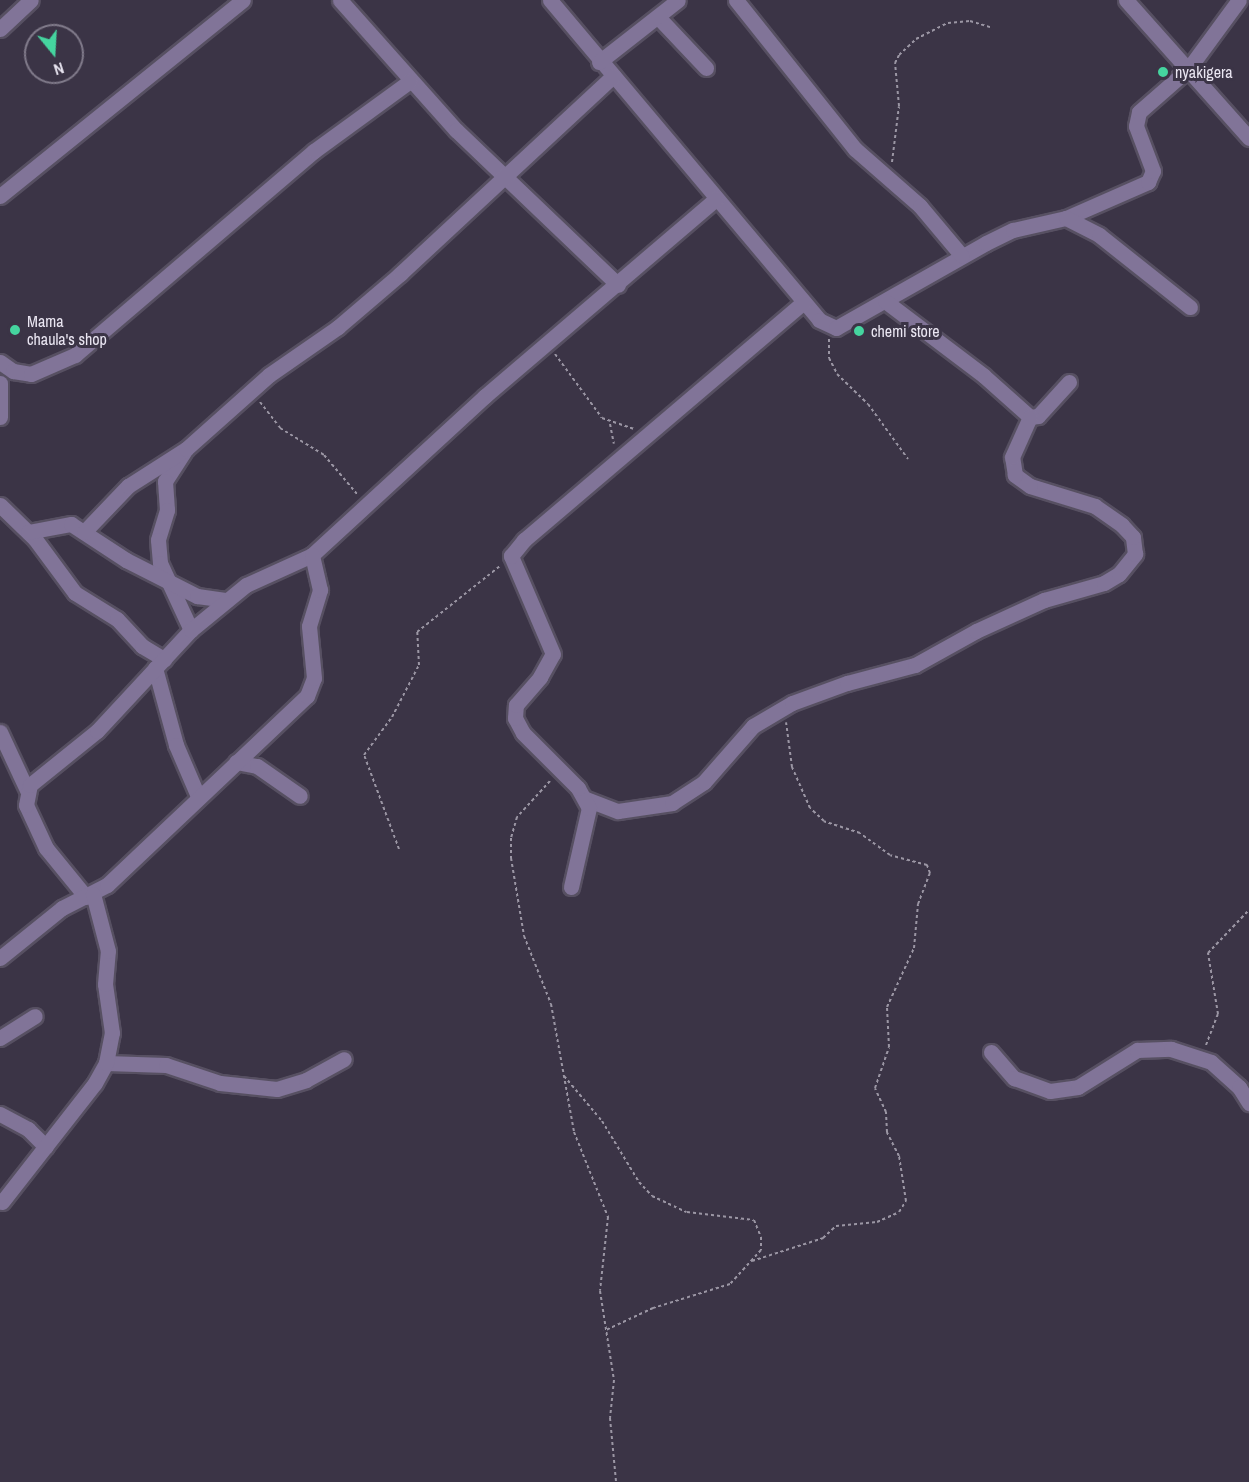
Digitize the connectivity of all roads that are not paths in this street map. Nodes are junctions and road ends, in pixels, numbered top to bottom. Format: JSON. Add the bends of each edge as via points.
{"nodes":[{"id":1,"x":32,"y":0,"type":"edge"},
{"id":2,"x":340,"y":0,"type":"edge"},
{"id":3,"x":550,"y":0,"type":"edge"},
{"id":4,"x":678,"y":0,"type":"edge"},
{"id":5,"x":736,"y":0,"type":"edge"},
{"id":6,"x":1126,"y":0,"type":"edge"},
{"id":7,"x":1239,"y":0,"type":"edge"},
{"id":8,"x":238,"y":2,"type":"edge"},
{"id":9,"x":658,"y":16,"type":"junction"},
{"id":10,"x":0,"y":29,"type":"edge"},
{"id":11,"x":599,"y":62,"type":"junction"},
{"id":12,"x":706,"y":68,"type":"dead end"},
{"id":13,"x":1189,"y":68,"type":"junction"},
{"id":14,"x":613,"y":76,"type":"junction"},
{"id":15,"x":410,"y":81,"type":"junction"},
{"id":16,"x":1249,"y":138,"type":"edge"},
{"id":17,"x":505,"y":176,"type":"junction"},
{"id":18,"x":0,"y":195,"type":"edge"},
{"id":19,"x":716,"y":199,"type":"junction"},
{"id":20,"x":1066,"y":218,"type":"junction"},
{"id":21,"x":962,"y":256,"type":"junction"},
{"id":22,"x":618,"y":285,"type":"junction"},
{"id":23,"x":885,"y":301,"type":"junction"},
{"id":24,"x":804,"y":302,"type":"junction"},
{"id":25,"x":1190,"y":307,"type":"dead end"},
{"id":26,"x":0,"y":362,"type":"edge"},
{"id":27,"x":1069,"y":382,"type":"dead end"},
{"id":28,"x":0,"y":386,"type":"edge"},
{"id":29,"x":0,"y":417,"type":"edge"},
{"id":30,"x":1030,"y":417,"type":"junction"},
{"id":31,"x":186,"y":449,"type":"junction"},
{"id":32,"x":0,"y":505,"type":"edge"},
{"id":33,"x":28,"y":532,"type":"junction"},
{"id":34,"x":84,"y":532,"type":"junction"},
{"id":35,"x":312,"y":555,"type":"junction"},
{"id":36,"x":168,"y":579,"type":"junction"},
{"id":37,"x":227,"y":600,"type":"junction"},
{"id":38,"x":191,"y":630,"type":"junction"},
{"id":39,"x":159,"y":664,"type":"junction"},
{"id":40,"x":0,"y":732,"type":"edge"},
{"id":41,"x":236,"y":762,"type":"junction"},
{"id":42,"x":27,"y":790,"type":"junction"},
{"id":43,"x":198,"y":796,"type":"junction"},
{"id":44,"x":300,"y":796,"type":"dead end"},
{"id":45,"x":586,"y":799,"type":"junction"},
{"id":46,"x":571,"y":887,"type":"dead end"},
{"id":47,"x":89,"y":895,"type":"junction"},
{"id":48,"x":0,"y":958,"type":"edge"},
{"id":49,"x":35,"y":1016,"type":"dead end"},
{"id":50,"x":0,"y":1038,"type":"edge"},
{"id":51,"x":991,"y":1052,"type":"dead end"},
{"id":52,"x":344,"y":1059,"type":"dead end"},
{"id":53,"x":106,"y":1063,"type":"junction"},
{"id":54,"x":1249,"y":1103,"type":"edge"},
{"id":55,"x":0,"y":1114,"type":"edge"},
{"id":56,"x":46,"y":1147,"type":"junction"},
{"id":57,"x":2,"y":1202,"type":"dead end"}],
"edges":[{"from":1,"to":10,"type":"street"},
{"from":2,"to":15,"type":"street"},
{"from":3,"to":11,"type":"street"},
{"from":4,"to":9,"type":"street"},
{"from":5,"to":21,"type":"street","via":[[855,149],[893,180]]},
{"from":6,"to":13,"type":"street"},
{"from":7,"to":13,"type":"street"},
{"from":8,"to":18,"type":"street","via":[[93,125]]},
{"from":9,"to":11,"type":"street"},
{"from":9,"to":12,"type":"street"},
{"from":11,"to":14,"type":"street"},
{"from":13,"to":16,"type":"street"},
{"from":13,"to":20,"type":"street","via":[[1156,93],[1137,116],[1136,126],[1153,171],[1149,181]]},
{"from":14,"to":17,"type":"street"},
{"from":14,"to":19,"type":"street"},
{"from":15,"to":17,"type":"street"},
{"from":15,"to":26,"type":"street","via":[[314,151],[75,355],[31,374],[12,371]]},
{"from":17,"to":22,"type":"street"},
{"from":17,"to":31,"type":"street","via":[[354,314],[254,389]]},
{"from":19,"to":22,"type":"street"},
{"from":19,"to":24,"type":"street"},
{"from":20,"to":21,"type":"street","via":[[1013,230]]},
{"from":20,"to":25,"type":"street","via":[[1099,236]]},
{"from":21,"to":23,"type":"street"},
{"from":22,"to":35,"type":"street","via":[[365,504]]},
{"from":23,"to":24,"type":"street","via":[[833,328],[819,320]]},
{"from":23,"to":30,"type":"street","via":[[984,376]]},
{"from":24,"to":45,"type":"street","via":[[514,549],[511,562],[553,654],[516,705],[515,718],[523,733]]},
{"from":27,"to":30,"type":"street","via":[[1038,416]]},
{"from":28,"to":29,"type":"street"},
{"from":30,"to":45,"type":"street","via":[[1012,457],[1016,475],[1030,486],[1095,506],[1113,518],[1135,544],[1130,564],[1104,584],[1044,600],[915,665],[817,692],[784,708],[753,726],[704,782],[682,798],[618,812]]},
{"from":31,"to":34,"type":"street","via":[[128,486]]},
{"from":31,"to":36,"type":"street","via":[[164,487],[167,510],[158,540],[160,563]]},
{"from":32,"to":33,"type":"street"},
{"from":33,"to":34,"type":"street","via":[[71,524]]},
{"from":33,"to":39,"type":"street","via":[[75,593],[117,619]]},
{"from":34,"to":36,"type":"street","via":[[126,560]]},
{"from":35,"to":37,"type":"street","via":[[257,578]]},
{"from":35,"to":41,"type":"street","via":[[320,590],[309,626],[312,688]]},
{"from":36,"to":37,"type":"street","via":[[202,598]]},
{"from":36,"to":38,"type":"street"},
{"from":37,"to":38,"type":"street"},
{"from":38,"to":39,"type":"street"},
{"from":39,"to":42,"type":"street","via":[[97,731]]},
{"from":39,"to":43,"type":"street","via":[[176,745]]},
{"from":40,"to":42,"type":"street"},
{"from":41,"to":43,"type":"street"},
{"from":41,"to":44,"type":"street","via":[[257,766]]},
{"from":42,"to":47,"type":"street","via":[[29,814],[46,848]]},
{"from":43,"to":47,"type":"street","via":[[107,885]]},
{"from":45,"to":46,"type":"street","via":[[589,819]]},
{"from":47,"to":48,"type":"street","via":[[62,908]]},
{"from":47,"to":53,"type":"street","via":[[108,951],[105,984],[112,1033]]},
{"from":49,"to":50,"type":"street"},
{"from":51,"to":54,"type":"street","via":[[1014,1078],[1050,1091],[1078,1087],[1137,1050],[1171,1049],[1203,1057],[1239,1086]]},
{"from":52,"to":53,"type":"street","via":[[306,1080],[277,1089],[232,1086],[166,1065]]},
{"from":53,"to":56,"type":"street"},
{"from":55,"to":56,"type":"street","via":[[28,1129]]},
{"from":56,"to":57,"type":"street"}]}
